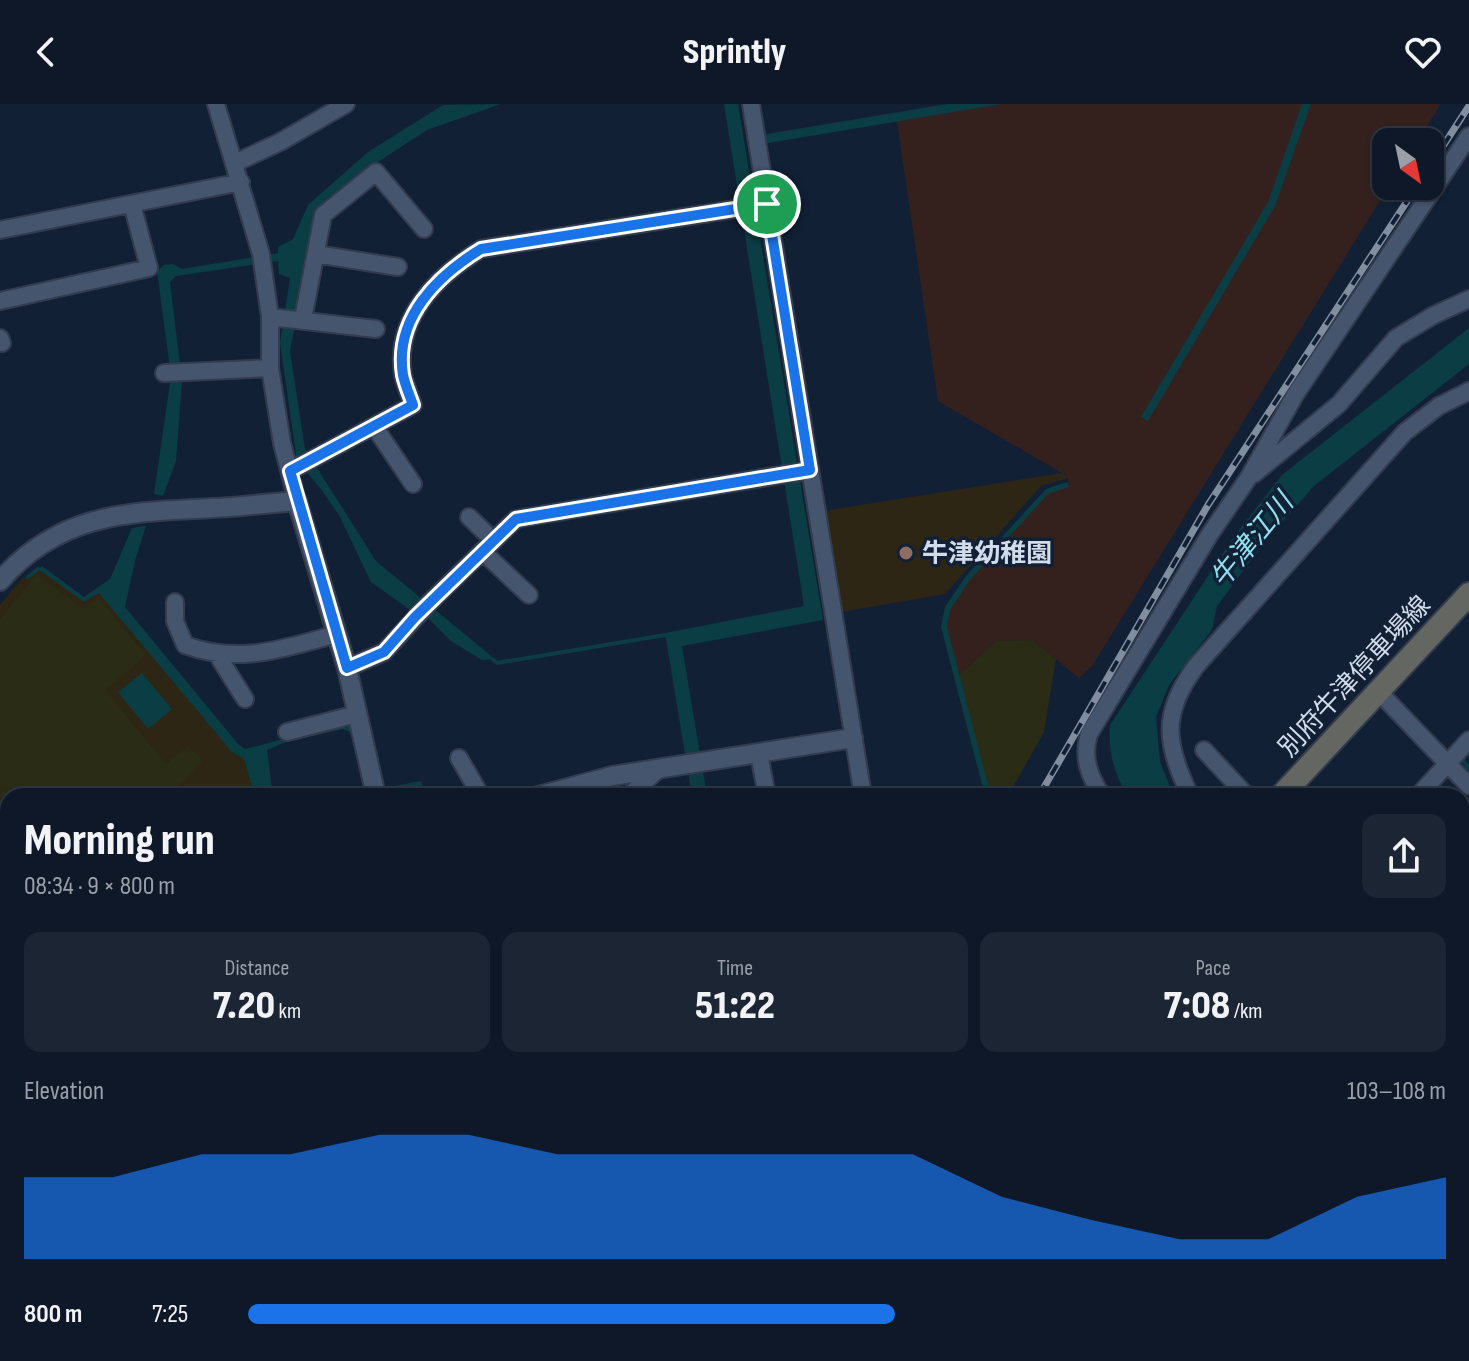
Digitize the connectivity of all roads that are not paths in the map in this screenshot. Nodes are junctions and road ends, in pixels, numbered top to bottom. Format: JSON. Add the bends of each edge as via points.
{"nodes":[{"id":1,"x":216,"y":104,"type":"edge"},
{"id":2,"x":346,"y":104,"type":"edge"},
{"id":3,"x":751,"y":104,"type":"edge"},
{"id":4,"x":1469,"y":136,"type":"edge"},
{"id":5,"x":235,"y":163,"type":"junction"},
{"id":6,"x":241,"y":182,"type":"junction"},
{"id":7,"x":132,"y":204,"type":"junction"},
{"id":8,"x":767,"y":204,"type":"junction"},
{"id":9,"x":424,"y":229,"type":"dead end"},
{"id":10,"x":0,"y":230,"type":"edge"},
{"id":11,"x":316,"y":254,"type":"junction"},
{"id":12,"x":398,"y":267,"type":"dead end"},
{"id":13,"x":1469,"y":299,"type":"edge"},
{"id":14,"x":0,"y":301,"type":"edge"},
{"id":15,"x":270,"y":317,"type":"junction"},
{"id":16,"x":303,"y":319,"type":"junction"},
{"id":17,"x":376,"y":329,"type":"dead end"},
{"id":18,"x":270,"y":368,"type":"junction"},
{"id":19,"x":164,"y":373,"type":"dead end"},
{"id":20,"x":1469,"y":391,"type":"edge"},
{"id":21,"x":374,"y":426,"type":"junction"},
{"id":22,"x":810,"y":470,"type":"junction"},
{"id":23,"x":290,"y":471,"type":"junction"},
{"id":24,"x":1249,"y":477,"type":"junction"},
{"id":25,"x":413,"y":484,"type":"dead end"},
{"id":26,"x":297,"y":501,"type":"junction"},
{"id":27,"x":469,"y":517,"type":"dead end"},
{"id":28,"x":488,"y":546,"type":"junction"},
{"id":29,"x":0,"y":581,"type":"edge"},
{"id":30,"x":1469,"y":594,"type":"edge"},
{"id":31,"x":529,"y":595,"type":"dead end"},
{"id":32,"x":175,"y":602,"type":"dead end"},
{"id":33,"x":337,"y":634,"type":"junction"},
{"id":34,"x":216,"y":653,"type":"junction"},
{"id":35,"x":347,"y":668,"type":"junction"},
{"id":36,"x":1378,"y":691,"type":"junction"},
{"id":37,"x":245,"y":699,"type":"dead end"},
{"id":38,"x":357,"y":714,"type":"junction"},
{"id":39,"x":287,"y":732,"type":"dead end"},
{"id":40,"x":853,"y":738,"type":"junction"},
{"id":41,"x":1469,"y":740,"type":"edge"},
{"id":42,"x":1204,"y":750,"type":"dead end"},
{"id":43,"x":759,"y":754,"type":"junction"},
{"id":44,"x":459,"y":758,"type":"dead end"},
{"id":45,"x":1449,"y":763,"type":"junction"},
{"id":46,"x":659,"y":769,"type":"junction"},
{"id":47,"x":1469,"y":786,"type":"edge"},
{"id":48,"x":374,"y":788,"type":"edge"},
{"id":49,"x":476,"y":788,"type":"edge"},
{"id":50,"x":563,"y":788,"type":"edge"},
{"id":51,"x":637,"y":788,"type":"edge"},
{"id":52,"x":765,"y":788,"type":"edge"},
{"id":53,"x":862,"y":788,"type":"edge"},
{"id":54,"x":1098,"y":788,"type":"edge"},
{"id":55,"x":1186,"y":788,"type":"edge"},
{"id":56,"x":1240,"y":788,"type":"edge"},
{"id":57,"x":1288,"y":788,"type":"edge"},
{"id":58,"x":1426,"y":788,"type":"edge"}],
"edges":[{"from":1,"to":5,"type":"street"},
{"from":2,"to":5,"type":"street"},
{"from":3,"to":8,"type":"street"},
{"from":4,"to":24,"type":"street","via":[[1295,395]]},
{"from":5,"to":6,"type":"street"},
{"from":6,"to":7,"type":"street"},
{"from":6,"to":15,"type":"street"},
{"from":7,"to":10,"type":"street"},
{"from":7,"to":14,"type":"street","via":[[149,268]]},
{"from":8,"to":21,"type":"street","via":[[481,249],[456,264],[417,306],[403,343],[403,375],[413,405]]},
{"from":8,"to":22,"type":"street"},
{"from":9,"to":11,"type":"street","via":[[376,172],[323,215]]},
{"from":11,"to":12,"type":"street"},
{"from":11,"to":16,"type":"street"},
{"from":13,"to":24,"type":"street","via":[[1396,338],[1339,404]]},
{"from":15,"to":16,"type":"street"},
{"from":15,"to":18,"type":"street"},
{"from":16,"to":17,"type":"street"},
{"from":18,"to":19,"type":"street"},
{"from":18,"to":23,"type":"street"},
{"from":20,"to":55,"type":"street","via":[[1405,432],[1180,688],[1169,727],[1174,761]]},
{"from":21,"to":23,"type":"street"},
{"from":21,"to":25,"type":"street"},
{"from":22,"to":28,"type":"street","via":[[516,519]]},
{"from":22,"to":40,"type":"street"},
{"from":23,"to":26,"type":"street"},
{"from":24,"to":54,"type":"street","via":[[1089,734],[1084,750]]},
{"from":26,"to":29,"type":"street","via":[[108,516],[37,547]]},
{"from":26,"to":33,"type":"street"},
{"from":27,"to":28,"type":"street"},
{"from":28,"to":31,"type":"street"},
{"from":28,"to":35,"type":"street","via":[[384,652]]},
{"from":30,"to":36,"type":"main road","name":"別府牛津停車場線"},
{"from":32,"to":34,"type":"street","via":[[175,621],[185,645]]},
{"from":33,"to":34,"type":"street","via":[[262,655]]},
{"from":33,"to":35,"type":"street"},
{"from":34,"to":37,"type":"street"},
{"from":35,"to":38,"type":"street"},
{"from":36,"to":45,"type":"street"},
{"from":36,"to":57,"type":"main road","name":"別府牛津停車場線"},
{"from":38,"to":39,"type":"street"},
{"from":38,"to":48,"type":"street"},
{"from":40,"to":43,"type":"street"},
{"from":40,"to":53,"type":"street"},
{"from":41,"to":45,"type":"street"},
{"from":42,"to":56,"type":"street"},
{"from":43,"to":46,"type":"street"},
{"from":43,"to":52,"type":"street"},
{"from":44,"to":49,"type":"street"},
{"from":45,"to":47,"type":"street"},
{"from":45,"to":58,"type":"street"},
{"from":46,"to":50,"type":"street"},
{"from":46,"to":51,"type":"street"}]}
